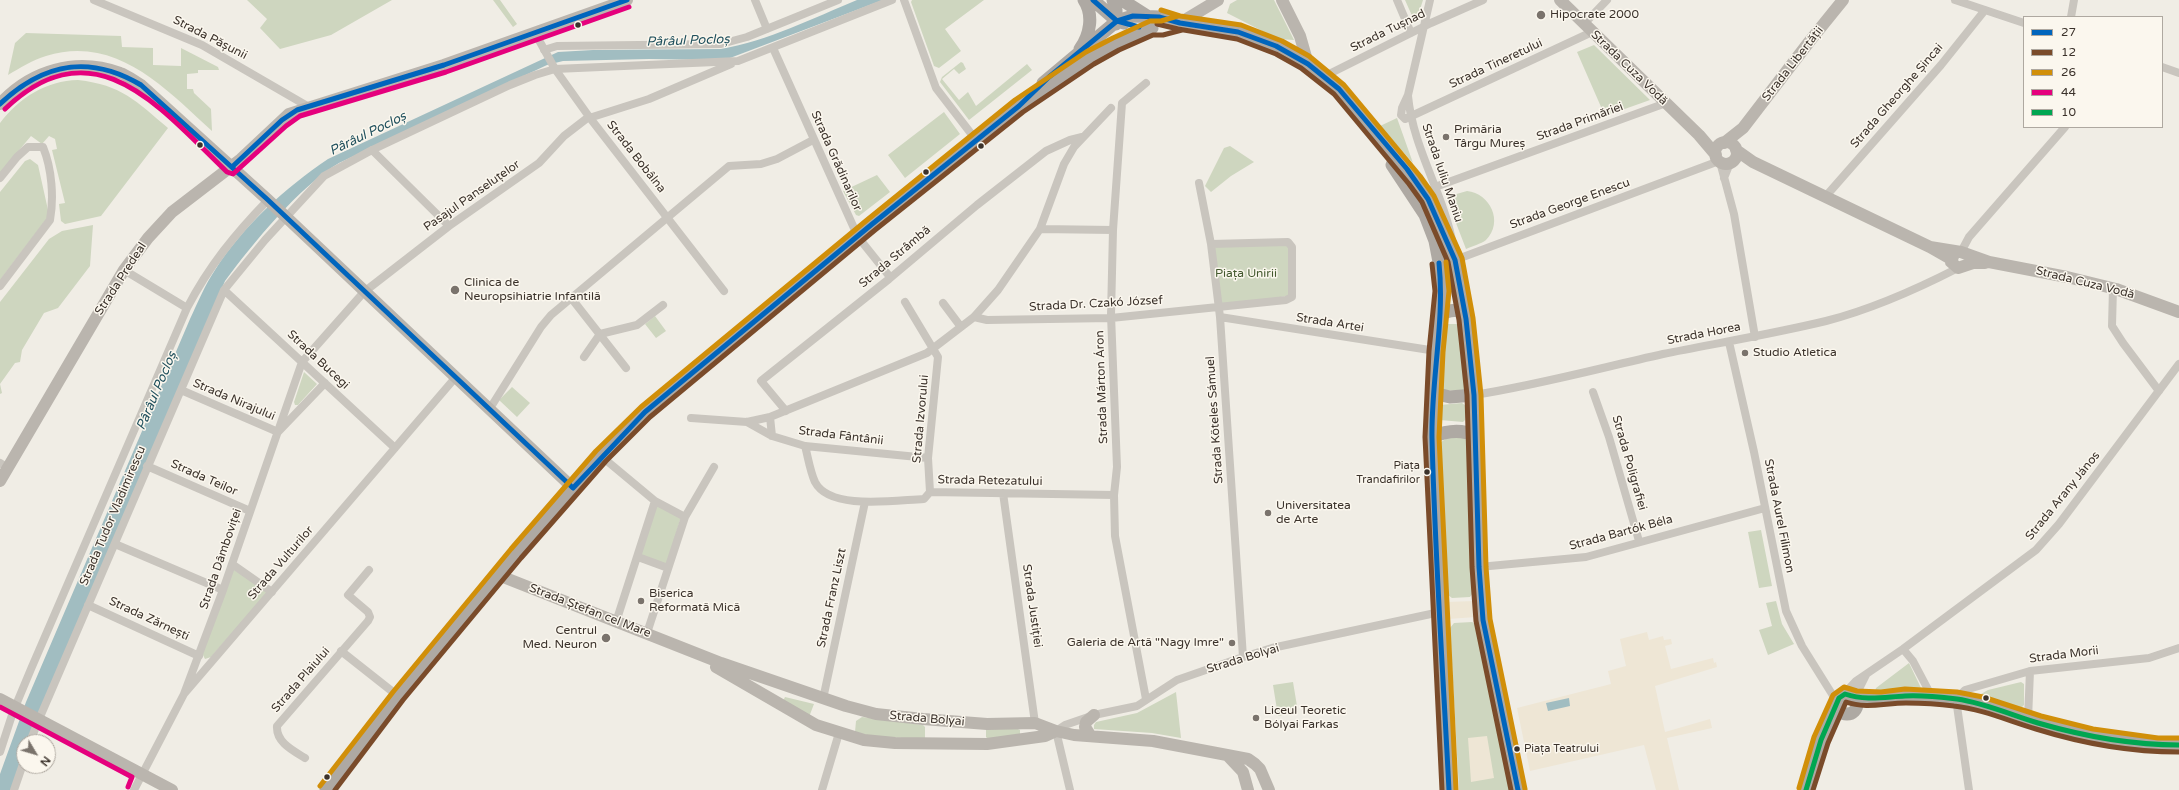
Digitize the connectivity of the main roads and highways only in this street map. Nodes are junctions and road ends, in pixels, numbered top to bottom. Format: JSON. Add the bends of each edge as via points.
{"nodes":[{"id":1,"x":1084,"y":0,"type":"edge"},
{"id":2,"x":1093,"y":0,"type":"edge"},
{"id":3,"x":1113,"y":0,"type":"edge"},
{"id":4,"x":1122,"y":0,"type":"edge"},
{"id":5,"x":1117,"y":21,"type":"junction"},
{"id":6,"x":1150,"y":22,"type":"junction"},
{"id":7,"x":1077,"y":54,"type":"junction"},
{"id":8,"x":1090,"y":58,"type":"junction"},
{"id":9,"x":1325,"y":76,"type":"junction"},
{"id":10,"x":1019,"y":106,"type":"junction"},
{"id":11,"x":1423,"y":203,"type":"junction"},
{"id":12,"x":1465,"y":314,"type":"junction"},
{"id":13,"x":1439,"y":316,"type":"junction"},
{"id":14,"x":1433,"y":393,"type":"junction"},
{"id":15,"x":1474,"y":395,"type":"junction"},
{"id":16,"x":1476,"y":436,"type":"junction"},
{"id":17,"x":1432,"y":437,"type":"junction"},
{"id":18,"x":2179,"y":745,"type":"edge"},
{"id":19,"x":326,"y":790,"type":"edge"},
{"id":20,"x":1449,"y":790,"type":"edge"},
{"id":21,"x":1518,"y":790,"type":"edge"},
{"id":22,"x":1806,"y":790,"type":"edge"}],
"edges":[{"from":1,"to":7,"type":"main road","via":[[1091,22],[1087,38]]},
{"from":2,"to":5,"type":"main road"},
{"from":3,"to":5,"type":"main road"},
{"from":4,"to":6,"type":"main road"},
{"from":5,"to":6,"type":"main road","via":[[1133,16]]},
{"from":5,"to":7,"type":"main road"},
{"from":5,"to":8,"type":"main road","via":[[1113,34]]},
{"from":6,"to":8,"type":"main road"},
{"from":6,"to":9,"type":"main road","via":[[1159,17],[1251,36],[1276,46]]},
{"from":7,"to":10,"type":"main road"},
{"from":8,"to":10,"type":"main road"},
{"from":9,"to":11,"type":"main road","via":[[1334,93]]},
{"from":9,"to":11,"type":"main road","via":[[1339,89],[1415,180]]},
{"from":10,"to":19,"type":"main road","via":[[645,412],[601,456],[498,575],[398,696]]},
{"from":11,"to":12,"type":"main road","via":[[1455,260]]},
{"from":11,"to":13,"type":"main road","via":[[1440,267],[1442,291]]},
{"from":12,"to":13,"type":"main road","via":[[1453,310]]},
{"from":12,"to":15,"type":"main road"},
{"from":13,"to":14,"type":"main road"},
{"from":14,"to":15,"type":"main road","via":[[1450,398]]},
{"from":14,"to":17,"type":"main road"},
{"from":15,"to":16,"type":"main road"},
{"from":16,"to":17,"type":"main road","via":[[1468,432],[1448,432]]},
{"from":16,"to":21,"type":"main road","via":[[1483,620]]},
{"from":17,"to":20,"type":"main road"},
{"from":18,"to":22,"type":"main road","via":[[2106,739],[1956,699],[1904,696],[1846,702],[1827,726]]}]}
